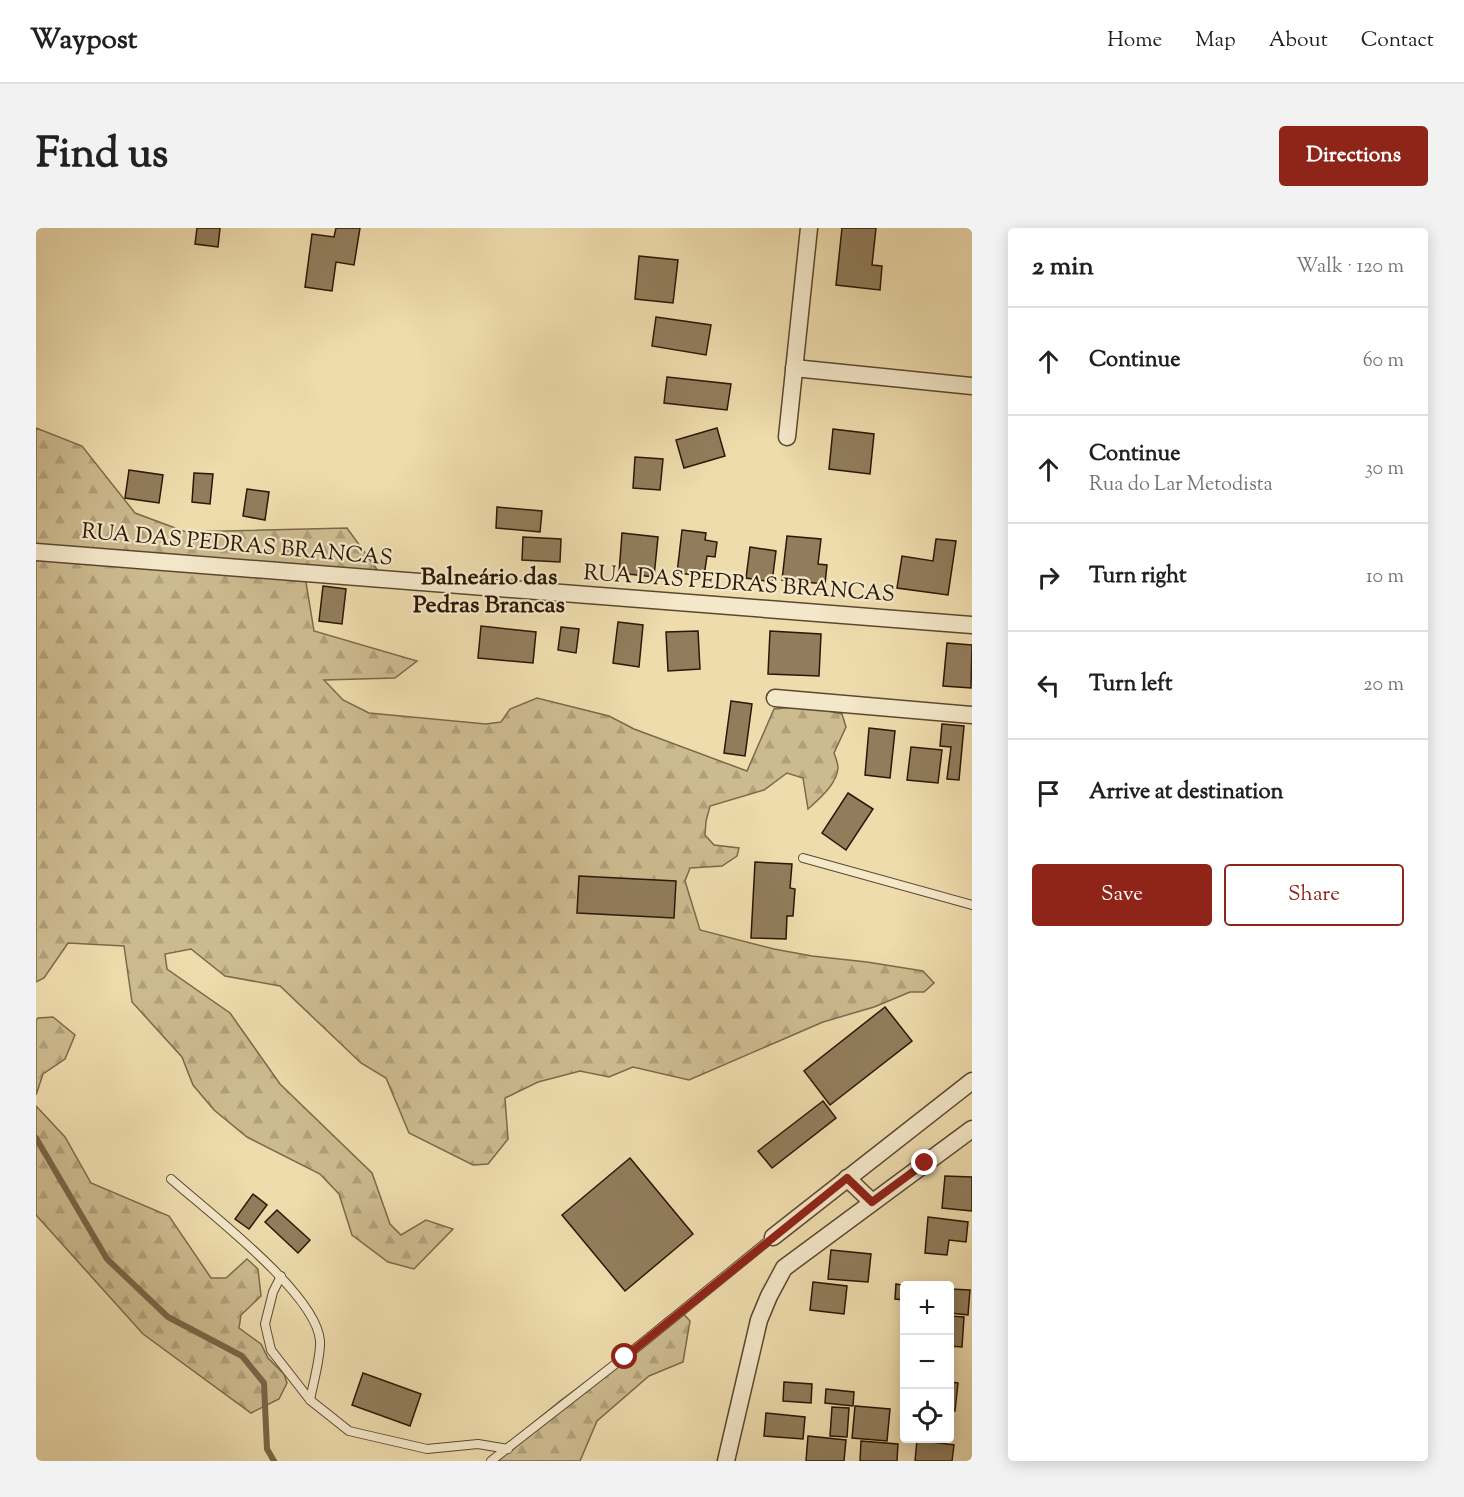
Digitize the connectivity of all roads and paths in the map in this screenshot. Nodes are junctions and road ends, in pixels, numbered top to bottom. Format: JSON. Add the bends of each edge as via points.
{"nodes":[{"id":1,"x":809,"y":228,"type":"edge"},
{"id":2,"x":794,"y":368,"type":"junction"},
{"id":3,"x":972,"y":386,"type":"edge"},
{"id":4,"x":787,"y":437,"type":"dead end"},
{"id":5,"x":36,"y":552,"type":"edge"},
{"id":6,"x":972,"y":625,"type":"edge"},
{"id":7,"x":775,"y":698,"type":"dead end"},
{"id":8,"x":972,"y":715,"type":"edge"},
{"id":9,"x":804,"y":858,"type":"dead end"},
{"id":10,"x":972,"y":904,"type":"edge"},
{"id":11,"x":972,"y":1081,"type":"edge"},
{"id":12,"x":972,"y":1129,"type":"edge"},
{"id":13,"x":847,"y":1178,"type":"junction"},
{"id":14,"x":171,"y":1179,"type":"dead end"},
{"id":15,"x":872,"y":1202,"type":"junction"},
{"id":16,"x":773,"y":1237,"type":"joint"},
{"id":17,"x":281,"y":1276,"type":"junction"},
{"id":18,"x":310,"y":1400,"type":"junction"},
{"id":19,"x":508,"y":1449,"type":"junction"},
{"id":20,"x":491,"y":1461,"type":"edge"},
{"id":21,"x":726,"y":1461,"type":"edge"}],
"edges":[{"from":1,"to":2,"type":"street"},
{"from":2,"to":3,"type":"street"},
{"from":2,"to":4,"type":"street"},
{"from":5,"to":6,"type":"street","name":"RUA DAS PEDRAS BRANCAS"},
{"from":7,"to":8,"type":"street"},
{"from":9,"to":10,"type":"lane"},
{"from":11,"to":13,"type":"street"},
{"from":12,"to":15,"type":"street"},
{"from":13,"to":15,"type":"street"},
{"from":13,"to":16,"type":"street"},
{"from":14,"to":17,"type":"lane"},
{"from":15,"to":21,"type":"street","via":[[784,1268],[759,1320]]},
{"from":16,"to":19,"type":"lane"},
{"from":17,"to":18,"type":"lane","via":[[313,1318],[320,1341]]},
{"from":17,"to":18,"type":"lane","via":[[265,1324],[271,1350]]},
{"from":18,"to":19,"type":"lane","via":[[349,1431],[427,1449],[478,1444]]},
{"from":19,"to":20,"type":"lane"}]}
